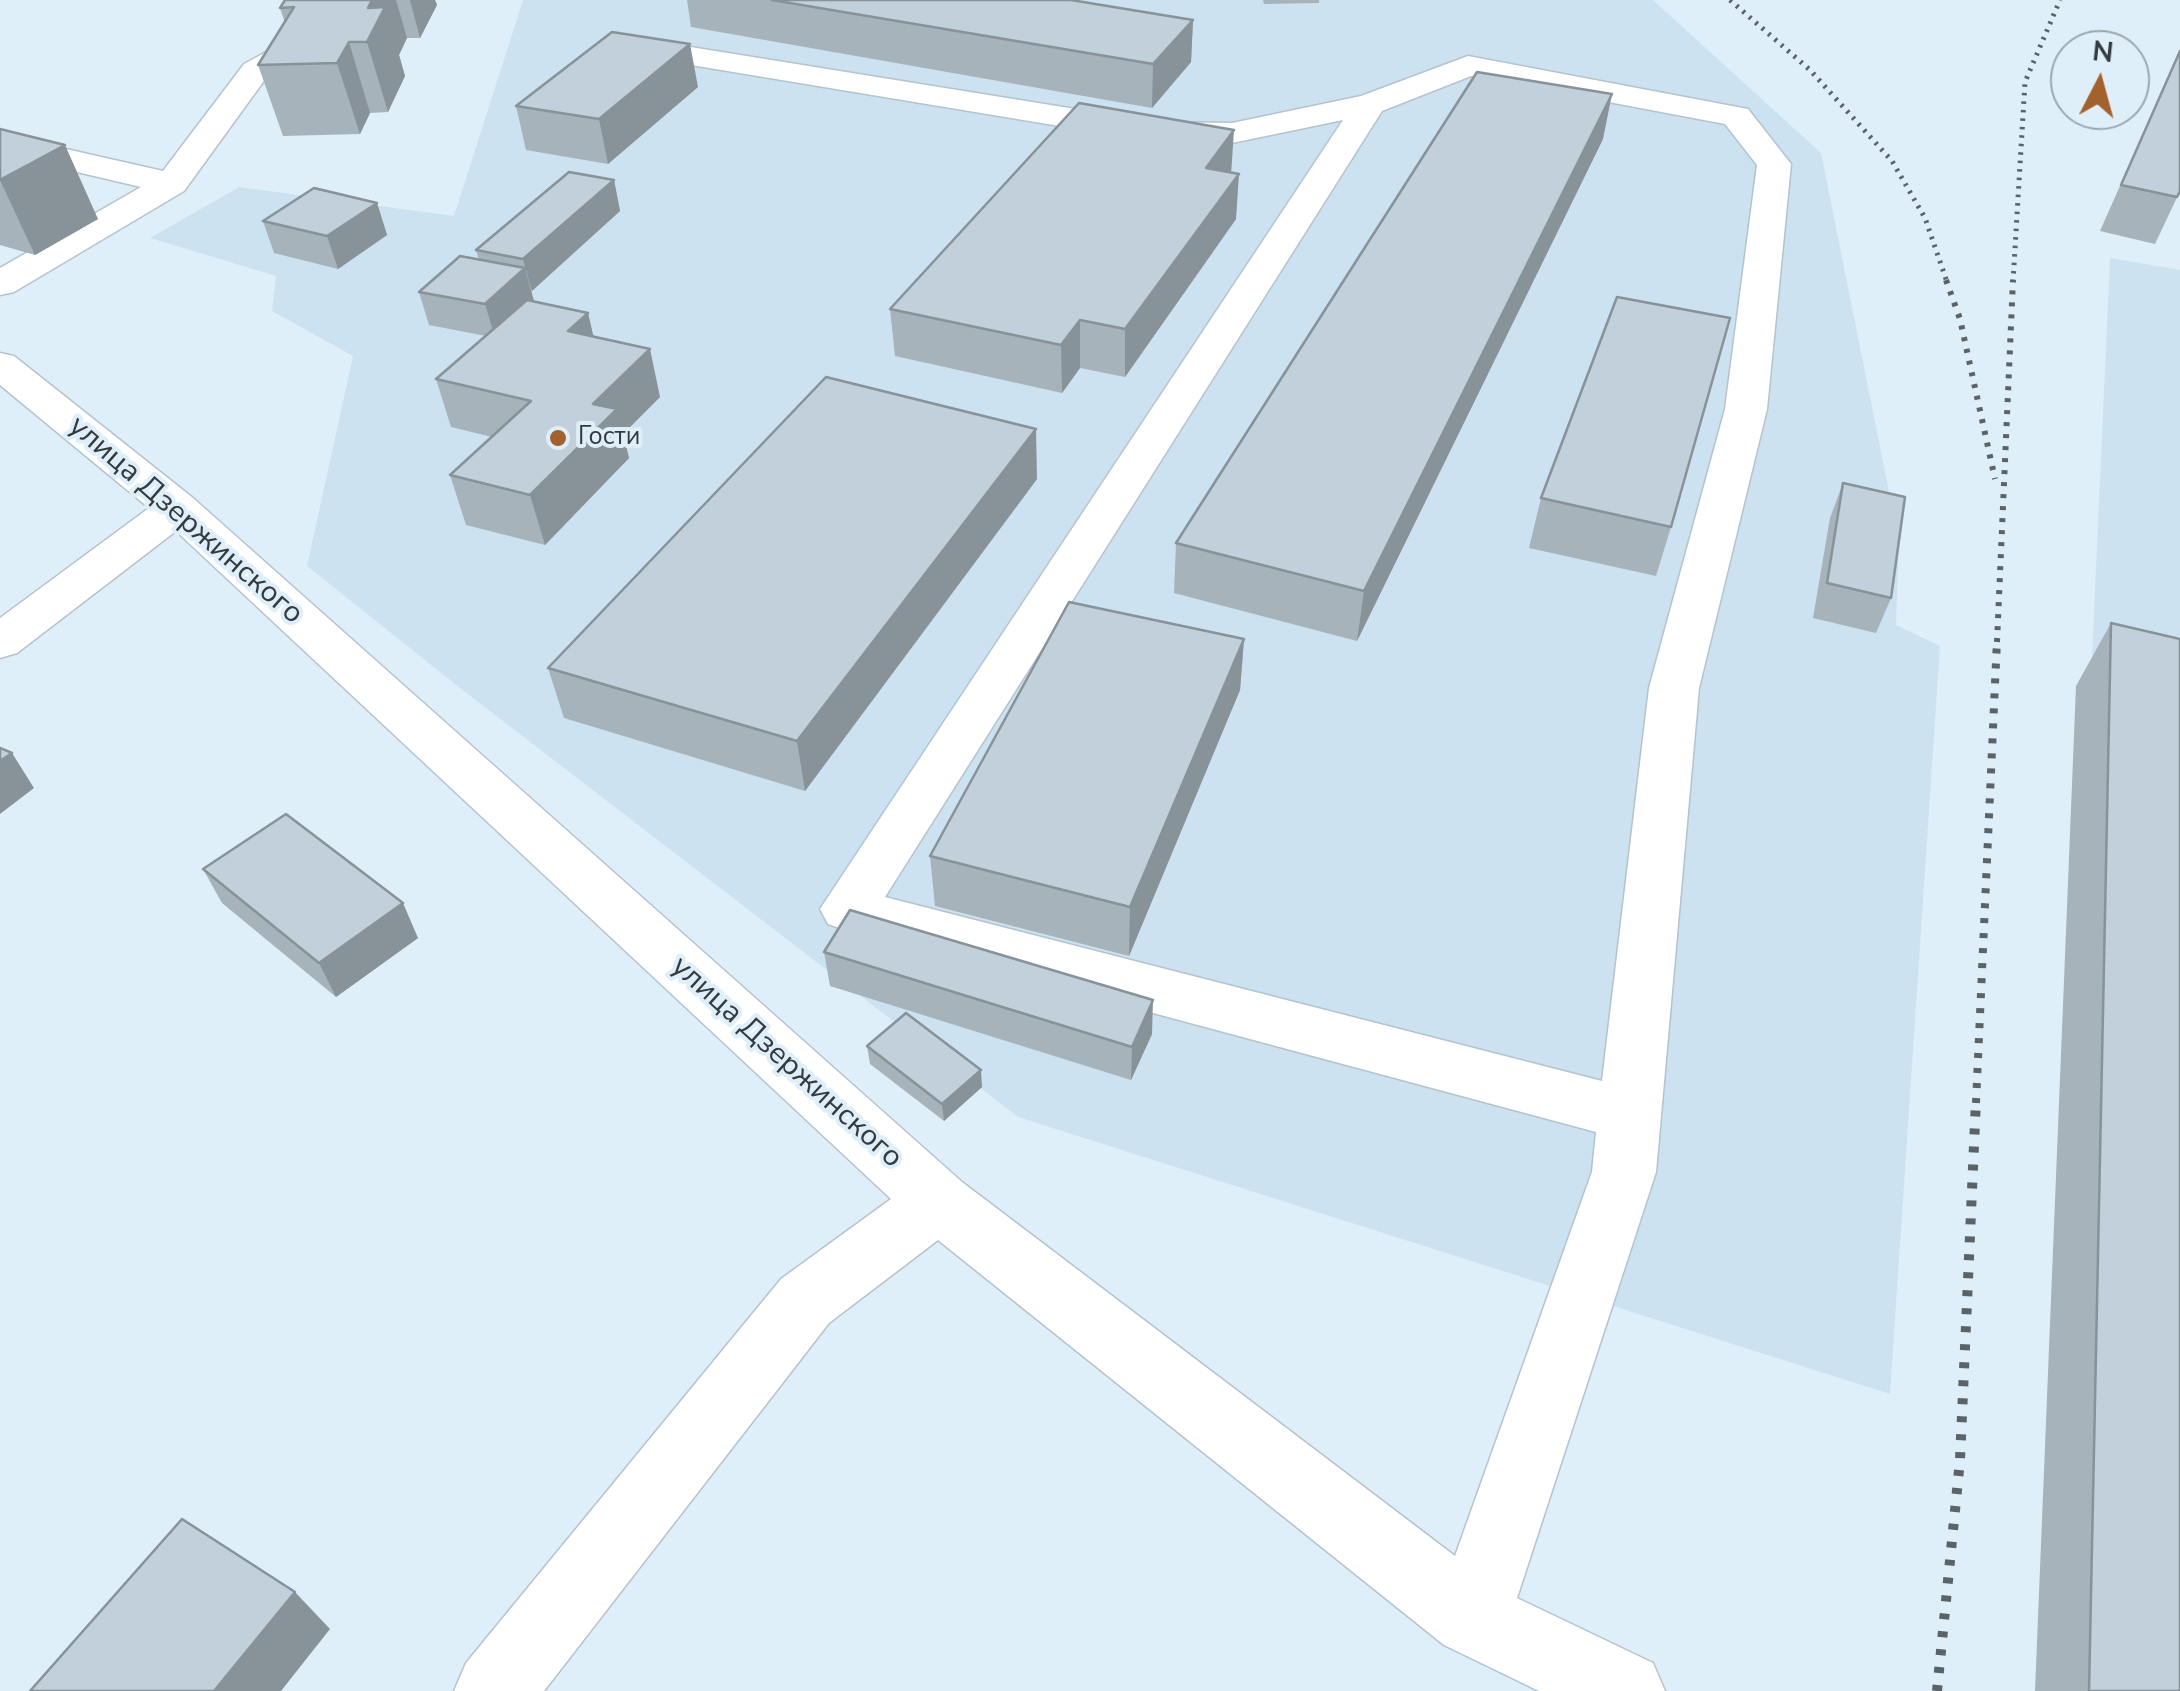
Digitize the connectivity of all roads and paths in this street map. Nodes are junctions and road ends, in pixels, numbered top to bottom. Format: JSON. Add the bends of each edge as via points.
{"nodes":[{"id":1,"x":330,"y":0,"type":"edge"},
{"id":2,"x":672,"y":53,"type":"edge"},
{"id":3,"x":1370,"y":104,"type":"junction"},
{"id":4,"x":0,"y":144,"type":"edge"},
{"id":5,"x":172,"y":184,"type":"junction"},
{"id":6,"x":0,"y":284,"type":"edge"},
{"id":7,"x":0,"y":364,"type":"edge"},
{"id":8,"x":178,"y":508,"type":"junction"},
{"id":9,"x":0,"y":642,"type":"edge"},
{"id":10,"x":1630,"y":1115,"type":"junction"},
{"id":11,"x":939,"y":1202,"type":"junction"},
{"id":12,"x":1472,"y":1616,"type":"junction"},
{"id":13,"x":494,"y":1691,"type":"edge"},
{"id":14,"x":1625,"y":1691,"type":"edge"}],
"edges":[{"from":1,"to":5,"type":"street","via":[[304,44],[256,71]]},
{"from":2,"to":3,"type":"street","via":[[1156,132],[1232,133]]},
{"from":3,"to":10,"type":"street","via":[[1468,66],[1736,116],[1774,164],[1746,408],[1674,688]]},
{"from":3,"to":10,"type":"street","via":[[848,909]]},
{"from":4,"to":5,"type":"street"},
{"from":5,"to":6,"type":"street"},
{"from":7,"to":8,"type":"street","name":"улица Дзержинского"},
{"from":8,"to":9,"type":"street"},
{"from":8,"to":11,"type":"street","name":"улица Дзержинского"},
{"from":10,"to":12,"type":"street","via":[[1624,1172]]},
{"from":11,"to":12,"type":"street","name":"улица Дзержинского"},
{"from":11,"to":13,"type":"street","via":[[805,1301]]},
{"from":12,"to":14,"type":"street","name":"улица Дзержинского"}]}
